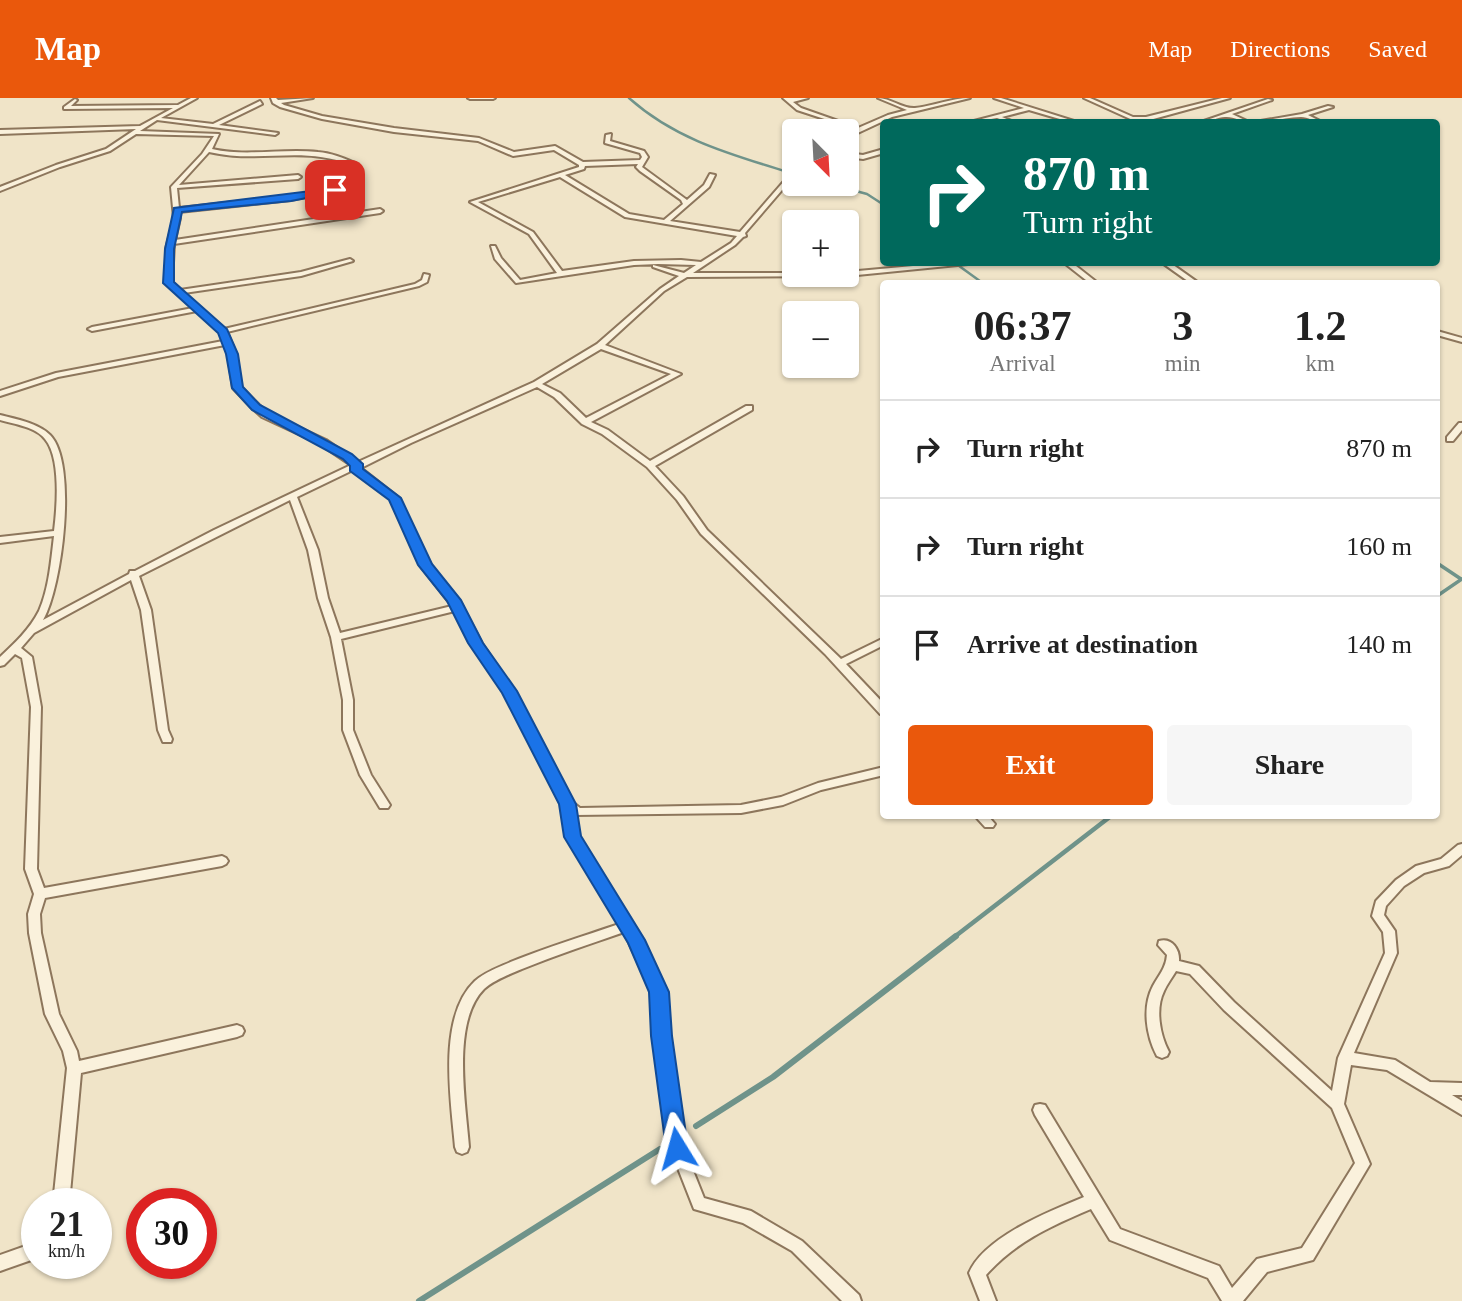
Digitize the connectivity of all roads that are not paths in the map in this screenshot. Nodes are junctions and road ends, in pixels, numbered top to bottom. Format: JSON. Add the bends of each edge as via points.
{"nodes":[{"id":1,"x":195,"y":98,"type":"edge"},
{"id":2,"x":311,"y":98,"type":"edge"},
{"id":3,"x":470,"y":98,"type":"edge"},
{"id":4,"x":493,"y":98,"type":"edge"},
{"id":5,"x":806,"y":98,"type":"edge"},
{"id":6,"x":880,"y":98,"type":"edge"},
{"id":7,"x":937,"y":98,"type":"edge"},
{"id":8,"x":968,"y":98,"type":"edge"},
{"id":9,"x":996,"y":98,"type":"edge"},
{"id":10,"x":1086,"y":98,"type":"edge"},
{"id":11,"x":1228,"y":98,"type":"edge"},
{"id":12,"x":786,"y":99,"type":"edge"},
{"id":13,"x":75,"y":100,"type":"dead end"},
{"id":14,"x":274,"y":100,"type":"edge"},
{"id":15,"x":1270,"y":100,"type":"dead end"},
{"id":16,"x":260,"y":103,"type":"dead end"},
{"id":17,"x":947,"y":103,"type":"junction"},
{"id":18,"x":179,"y":106,"type":"junction"},
{"id":19,"x":1330,"y":107,"type":"dead end"},
{"id":20,"x":911,"y":109,"type":"junction"},
{"id":21,"x":1030,"y":109,"type":"junction"},
{"id":22,"x":1226,"y":114,"type":"junction"},
{"id":23,"x":1303,"y":115,"type":"junction"},
{"id":24,"x":995,"y":116,"type":"junction"},
{"id":25,"x":156,"y":119,"type":"junction"},
{"id":26,"x":829,"y":119,"type":"edge"},
{"id":27,"x":882,"y":119,"type":"edge"},
{"id":28,"x":986,"y":119,"type":"edge"},
{"id":29,"x":1004,"y":119,"type":"edge"},
{"id":30,"x":1064,"y":119,"type":"edge"},
{"id":31,"x":1132,"y":119,"type":"joint"},
{"id":32,"x":1212,"y":119,"type":"edge"},
{"id":33,"x":1239,"y":119,"type":"edge"},
{"id":34,"x":1277,"y":119,"type":"edge"},
{"id":35,"x":1313,"y":119,"type":"edge"},
{"id":36,"x":880,"y":120,"type":"edge"},
{"id":37,"x":216,"y":124,"type":"junction"},
{"id":38,"x":141,"y":127,"type":"junction"},
{"id":39,"x":224,"y":127,"type":"junction"},
{"id":40,"x":859,"y":127,"type":"edge"},
{"id":41,"x":0,"y":132,"type":"edge"},
{"id":42,"x":134,"y":132,"type":"junction"},
{"id":43,"x":275,"y":133,"type":"dead end"},
{"id":44,"x":217,"y":135,"type":"junction"},
{"id":45,"x":609,"y":135,"type":"dead end"},
{"id":46,"x":209,"y":150,"type":"junction"},
{"id":47,"x":880,"y":152,"type":"edge"},
{"id":48,"x":859,"y":156,"type":"edge"},
{"id":49,"x":642,"y":162,"type":"junction"},
{"id":50,"x":582,"y":164,"type":"junction"},
{"id":51,"x":356,"y":172,"type":"dead end"},
{"id":52,"x":560,"y":174,"type":"junction"},
{"id":53,"x":712,"y":175,"type":"dead end"},
{"id":54,"x":298,"y":177,"type":"dead end"},
{"id":55,"x":174,"y":187,"type":"junction"},
{"id":56,"x":782,"y":188,"type":"edge"},
{"id":57,"x":0,"y":189,"type":"edge"},
{"id":58,"x":335,"y":190,"type":"dead end"},
{"id":59,"x":685,"y":203,"type":"junction"},
{"id":60,"x":178,"y":209,"type":"junction"},
{"id":61,"x":380,"y":211,"type":"dead end"},
{"id":62,"x":664,"y":223,"type":"junction"},
{"id":63,"x":744,"y":235,"type":"junction"},
{"id":64,"x":172,"y":242,"type":"junction"},
{"id":65,"x":494,"y":247,"type":"dead end"},
{"id":66,"x":350,"y":261,"type":"dead end"},
{"id":67,"x":650,"y":264,"type":"junction"},
{"id":68,"x":703,"y":264,"type":"junction"},
{"id":69,"x":944,"y":266,"type":"edge"},
{"id":70,"x":1071,"y":266,"type":"edge"},
{"id":71,"x":1170,"y":266,"type":"edge"},
{"id":72,"x":859,"y":273,"type":"edge"},
{"id":73,"x":561,"y":274,"type":"junction"},
{"id":74,"x":426,"y":275,"type":"dead end"},
{"id":75,"x":683,"y":275,"type":"junction"},
{"id":76,"x":782,"y":275,"type":"edge"},
{"id":77,"x":1091,"y":280,"type":"edge"},
{"id":78,"x":1191,"y":280,"type":"edge"},
{"id":79,"x":178,"y":292,"type":"junction"},
{"id":80,"x":199,"y":309,"type":"junction"},
{"id":81,"x":92,"y":329,"type":"dead end"},
{"id":82,"x":223,"y":331,"type":"junction"},
{"id":83,"x":1440,"y":334,"type":"edge"},
{"id":84,"x":1462,"y":340,"type":"edge"},
{"id":85,"x":228,"y":342,"type":"junction"},
{"id":86,"x":600,"y":345,"type":"junction"},
{"id":87,"x":537,"y":384,"type":"junction"},
{"id":88,"x":0,"y":394,"type":"edge"},
{"id":89,"x":749,"y":408,"type":"dead end"},
{"id":90,"x":0,"y":417,"type":"edge"},
{"id":91,"x":585,"y":422,"type":"junction"},
{"id":92,"x":1462,"y":425,"type":"edge"},
{"id":93,"x":1450,"y":439,"type":"dead end"},
{"id":94,"x":650,"y":465,"type":"junction"},
{"id":95,"x":357,"y":467,"type":"junction"},
{"id":96,"x":293,"y":497,"type":"junction"},
{"id":97,"x":57,"y":533,"type":"junction"},
{"id":98,"x":0,"y":540,"type":"edge"},
{"id":99,"x":133,"y":573,"type":"junction"},
{"id":100,"x":458,"y":607,"type":"junction"},
{"id":101,"x":31,"y":631,"type":"junction"},
{"id":102,"x":336,"y":636,"type":"junction"},
{"id":103,"x":880,"y":642,"type":"edge"},
{"id":104,"x":15,"y":649,"type":"junction"},
{"id":105,"x":0,"y":663,"type":"edge"},
{"id":106,"x":839,"y":664,"type":"junction"},
{"id":107,"x":880,"y":707,"type":"edge"},
{"id":108,"x":167,"y":739,"type":"dead end"},
{"id":109,"x":880,"y":772,"type":"edge"},
{"id":110,"x":384,"y":804,"type":"dead end"},
{"id":111,"x":568,"y":804,"type":"junction"},
{"id":112,"x":1462,"y":848,"type":"edge"},
{"id":113,"x":222,"y":861,"type":"dead end"},
{"id":114,"x":40,"y":894,"type":"junction"},
{"id":115,"x":627,"y":926,"type":"junction"},
{"id":116,"x":1164,"y":945,"type":"dead end"},
{"id":117,"x":1174,"y":965,"type":"junction"},
{"id":118,"x":237,"y":1031,"type":"dead end"},
{"id":119,"x":1162,"y":1052,"type":"dead end"},
{"id":120,"x":1345,"y":1058,"type":"junction"},
{"id":121,"x":74,"y":1068,"type":"junction"},
{"id":122,"x":1428,"y":1088,"type":"junction"},
{"id":123,"x":1462,"y":1089,"type":"edge"},
{"id":124,"x":1336,"y":1104,"type":"junction"},
{"id":125,"x":1462,"y":1109,"type":"edge"},
{"id":126,"x":1040,"y":1110,"type":"dead end"},
{"id":127,"x":462,"y":1147,"type":"dead end"},
{"id":128,"x":63,"y":1188,"type":"edge"},
{"id":129,"x":1092,"y":1201,"type":"junction"},
{"id":130,"x":21,"y":1256,"type":"edge"},
{"id":131,"x":0,"y":1264,"type":"edge"},
{"id":132,"x":853,"y":1301,"type":"edge"},
{"id":133,"x":988,"y":1301,"type":"edge"},
{"id":134,"x":1231,"y":1301,"type":"edge"}],
"edges":[{"from":1,"to":18,"type":"street"},
{"from":2,"to":14,"type":"street"},
{"from":3,"to":4,"type":"street"},
{"from":5,"to":12,"type":"street"},
{"from":6,"to":20,"type":"street"},
{"from":7,"to":17,"type":"street"},
{"from":8,"to":17,"type":"street"},
{"from":9,"to":21,"type":"street"},
{"from":10,"to":31,"type":"street"},
{"from":11,"to":31,"type":"street"},
{"from":12,"to":26,"type":"street","via":[[799,109]]},
{"from":13,"to":18,"type":"street","via":[[66,108]]},
{"from":14,"to":50,"type":"street","via":[[301,112],[364,125],[479,140],[513,154],[555,148]]},
{"from":15,"to":22,"type":"street"},
{"from":16,"to":37,"type":"street"},
{"from":17,"to":20,"type":"street"},
{"from":18,"to":25,"type":"street"},
{"from":19,"to":23,"type":"street"},
{"from":20,"to":27,"type":"street"},
{"from":21,"to":24,"type":"street"},
{"from":21,"to":30,"type":"street"},
{"from":22,"to":32,"type":"street"},
{"from":22,"to":33,"type":"street"},
{"from":23,"to":34,"type":"street"},
{"from":23,"to":35,"type":"street"},
{"from":24,"to":28,"type":"street"},
{"from":24,"to":29,"type":"street"},
{"from":25,"to":37,"type":"street"},
{"from":25,"to":38,"type":"street"},
{"from":36,"to":40,"type":"street"},
{"from":37,"to":39,"type":"street"},
{"from":38,"to":41,"type":"street"},
{"from":38,"to":42,"type":"street"},
{"from":39,"to":43,"type":"street"},
{"from":39,"to":44,"type":"street"},
{"from":42,"to":44,"type":"street"},
{"from":42,"to":57,"type":"street","via":[[99,154]]},
{"from":44,"to":46,"type":"street"},
{"from":45,"to":49,"type":"street","via":[[607,142],[642,152]]},
{"from":46,"to":51,"type":"street","via":[[330,154],[352,164]]},
{"from":46,"to":55,"type":"street"},
{"from":47,"to":48,"type":"street"},
{"from":49,"to":50,"type":"street"},
{"from":49,"to":59,"type":"street","via":[[642,170]]},
{"from":50,"to":52,"type":"street","via":[[582,168]]},
{"from":52,"to":62,"type":"street","via":[[622,214]]},
{"from":52,"to":73,"type":"street","via":[[473,202],[531,233]]},
{"from":53,"to":59,"type":"street","via":[[707,186]]},
{"from":54,"to":55,"type":"street"},
{"from":55,"to":60,"type":"street"},
{"from":56,"to":63,"type":"street"},
{"from":58,"to":60,"type":"street"},
{"from":59,"to":62,"type":"street"},
{"from":60,"to":64,"type":"street"},
{"from":61,"to":64,"type":"street"},
{"from":62,"to":63,"type":"street"},
{"from":63,"to":68,"type":"street"},
{"from":64,"to":79,"type":"street","via":[[169,283]]},
{"from":65,"to":73,"type":"street","via":[[498,260],[518,282]]},
{"from":66,"to":79,"type":"street","via":[[301,274]]},
{"from":67,"to":68,"type":"street"},
{"from":67,"to":73,"type":"street"},
{"from":67,"to":75,"type":"street"},
{"from":68,"to":75,"type":"street"},
{"from":69,"to":72,"type":"street"},
{"from":70,"to":77,"type":"street"},
{"from":71,"to":78,"type":"street"},
{"from":74,"to":82,"type":"street","via":[[417,285]]},
{"from":75,"to":76,"type":"street"},
{"from":75,"to":86,"type":"street"},
{"from":79,"to":80,"type":"street"},
{"from":80,"to":81,"type":"street"},
{"from":80,"to":82,"type":"street"},
{"from":82,"to":85,"type":"street"},
{"from":83,"to":84,"type":"street"},
{"from":85,"to":88,"type":"street","via":[[56,375]]},
{"from":85,"to":95,"type":"street","via":[[237,388],[256,407],[323,442]]},
{"from":86,"to":87,"type":"street"},
{"from":86,"to":91,"type":"street","via":[[677,374]]},
{"from":87,"to":91,"type":"street"},
{"from":87,"to":95,"type":"street"},
{"from":89,"to":94,"type":"street"},
{"from":90,"to":97,"type":"street","via":[[47,435],[58,454]]},
{"from":91,"to":94,"type":"street"},
{"from":92,"to":93,"type":"street"},
{"from":94,"to":106,"type":"street","via":[[704,532]]},
{"from":95,"to":96,"type":"street"},
{"from":95,"to":100,"type":"street","via":[[394,498],[425,565]]},
{"from":96,"to":99,"type":"street"},
{"from":96,"to":102,"type":"street"},
{"from":97,"to":98,"type":"street"},
{"from":97,"to":101,"type":"street","via":[[53,584]]},
{"from":99,"to":101,"type":"street"},
{"from":99,"to":108,"type":"street","via":[[146,610]]},
{"from":100,"to":102,"type":"street"},
{"from":100,"to":111,"type":"street","via":[[509,691]]},
{"from":101,"to":104,"type":"street"},
{"from":102,"to":110,"type":"street","via":[[348,700],[348,730]]},
{"from":103,"to":106,"type":"street"},
{"from":104,"to":105,"type":"street"},
{"from":104,"to":114,"type":"street","via":[[27,657],[34,695],[31,869]]},
{"from":106,"to":107,"type":"street"},
{"from":109,"to":111,"type":"street","via":[[741,809],[591,814],[578,813]]},
{"from":111,"to":115,"type":"street","via":[[573,837]]},
{"from":112,"to":120,"type":"street","via":[[1446,863],[1420,869],[1380,904],[1378,916],[1389,932],[1391,953]]},
{"from":113,"to":114,"type":"street"},
{"from":114,"to":121,"type":"street","via":[[35,933],[52,1014],[71,1051]]},
{"from":115,"to":127,"type":"street","via":[[499,974],[479,986],[464,1011],[457,1041]]},
{"from":115,"to":132,"type":"street","via":[[659,992],[677,1148],[699,1204],[746,1216],[797,1246]]},
{"from":116,"to":117,"type":"street","via":[[1173,953]]},
{"from":117,"to":119,"type":"street","via":[[1155,996],[1155,1042]]},
{"from":117,"to":124,"type":"street","via":[[1195,970]]},
{"from":118,"to":121,"type":"street"},
{"from":120,"to":122,"type":"street","via":[[1390,1064]]},
{"from":120,"to":124,"type":"street"},
{"from":121,"to":128,"type":"street"},
{"from":122,"to":123,"type":"street"},
{"from":122,"to":125,"type":"street"},
{"from":124,"to":134,"type":"street","via":[[1363,1164],[1307,1255],[1263,1265]]},
{"from":126,"to":129,"type":"street"},
{"from":129,"to":133,"type":"street","via":[[1024,1229],[987,1261],[977,1273]]},
{"from":129,"to":134,"type":"street","via":[[1115,1235],[1213,1272]]},
{"from":130,"to":131,"type":"street"}]}
